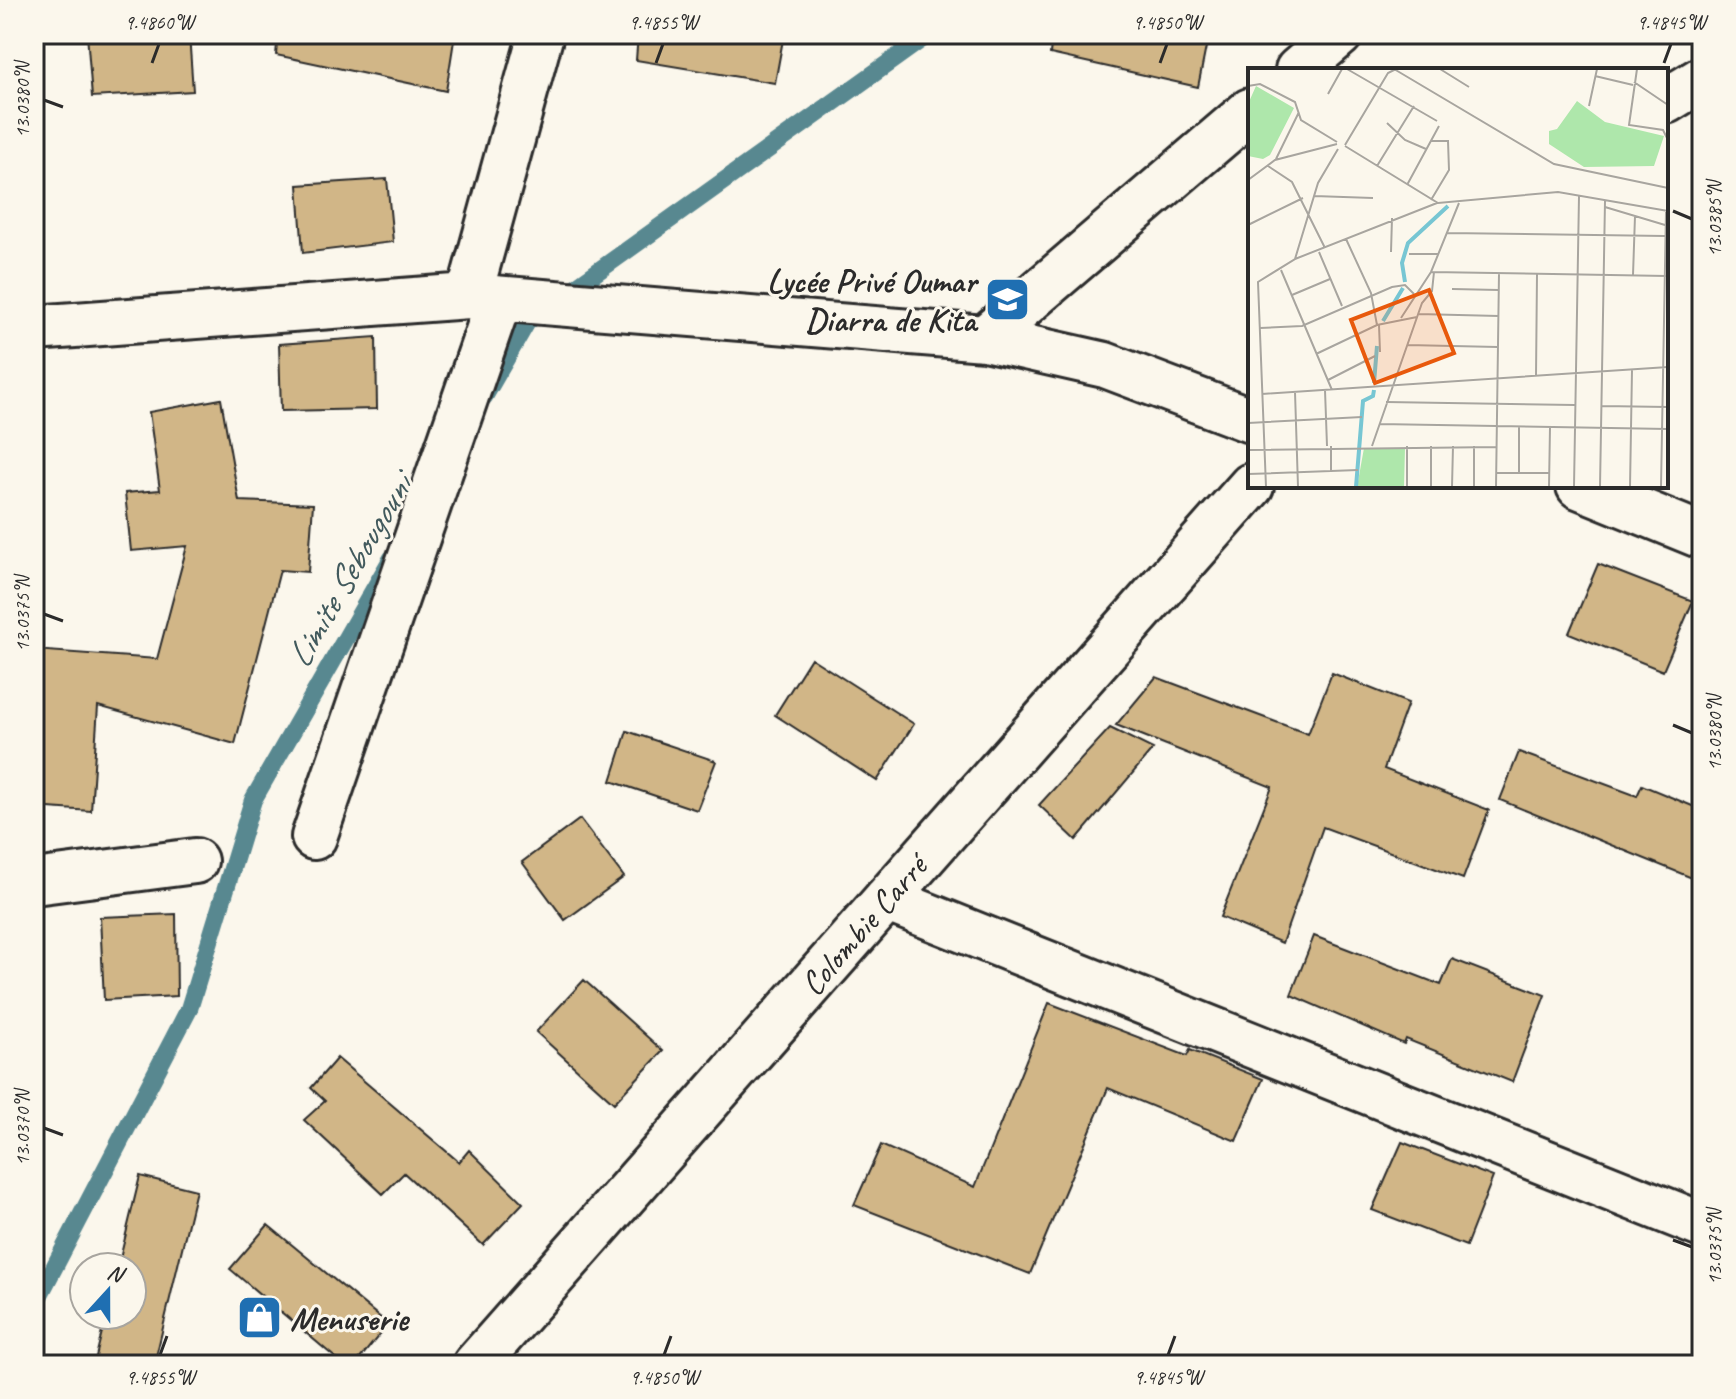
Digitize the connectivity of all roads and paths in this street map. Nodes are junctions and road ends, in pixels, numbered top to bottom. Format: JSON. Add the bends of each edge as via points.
{"nodes":[{"id":1,"x":541,"y":34,"type":"edge"},
{"id":2,"x":1340,"y":34,"type":"edge"},
{"id":3,"x":1300,"y":68,"type":"edge"},
{"id":4,"x":1702,"y":79,"type":"edge"},
{"id":5,"x":1668,"y":100,"type":"edge"},
{"id":6,"x":1248,"y":113,"type":"edge"},
{"id":7,"x":484,"y":298,"type":"junction"},
{"id":8,"x":34,"y":328,"type":"edge"},
{"id":9,"x":985,"y":338,"type":"junction"},
{"id":10,"x":1248,"y":419,"type":"edge"},
{"id":11,"x":1249,"y":488,"type":"edge"},
{"id":12,"x":1584,"y":488,"type":"edge"},
{"id":13,"x":1702,"y":536,"type":"edge"},
{"id":14,"x":314,"y":837,"type":"dead end"},
{"id":15,"x":195,"y":861,"type":"dead end"},
{"id":16,"x":34,"y":882,"type":"edge"},
{"id":17,"x":886,"y":899,"type":"junction"},
{"id":18,"x":1702,"y":1225,"type":"edge"},
{"id":19,"x":475,"y":1365,"type":"edge"}],
"edges":[{"from":1,"to":7,"type":"street"},
{"from":2,"to":3,"type":"street"},
{"from":4,"to":5,"type":"street"},
{"from":6,"to":9,"type":"street"},
{"from":7,"to":8,"type":"street"},
{"from":7,"to":9,"type":"street"},
{"from":7,"to":14,"type":"street"},
{"from":9,"to":10,"type":"street","via":[[1105,365]]},
{"from":11,"to":17,"type":"street","name":"Colombie Carré"},
{"from":12,"to":13,"type":"street"},
{"from":15,"to":16,"type":"street"},
{"from":17,"to":18,"type":"street"},
{"from":17,"to":19,"type":"street","name":"Colombie Carré"}]}
